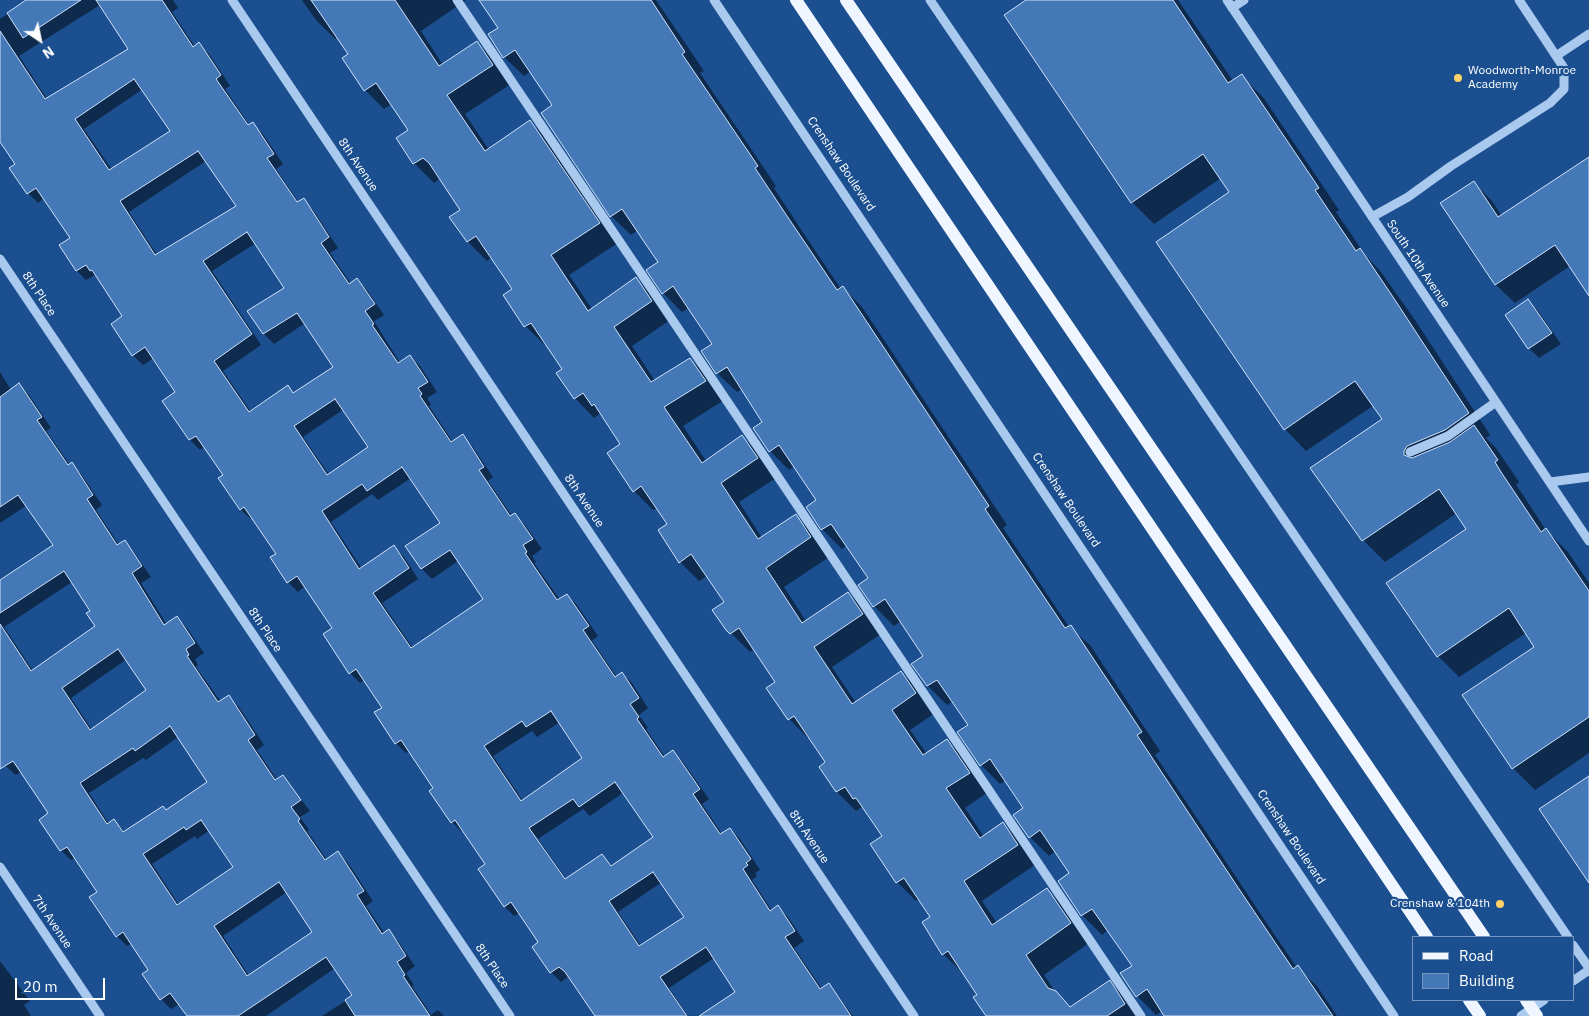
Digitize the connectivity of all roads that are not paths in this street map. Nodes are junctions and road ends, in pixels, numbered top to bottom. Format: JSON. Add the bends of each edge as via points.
{"nodes":[{"id":1,"x":232,"y":0,"type":"edge"},
{"id":2,"x":457,"y":0,"type":"edge"},
{"id":3,"x":714,"y":0,"type":"edge"},
{"id":4,"x":796,"y":0,"type":"edge"},
{"id":5,"x":846,"y":0,"type":"edge"},
{"id":6,"x":930,"y":0,"type":"edge"},
{"id":7,"x":1244,"y":0,"type":"edge"},
{"id":8,"x":1519,"y":0,"type":"edge"},
{"id":9,"x":1229,"y":4,"type":"edge"},
{"id":10,"x":1589,"y":34,"type":"edge"},
{"id":11,"x":1556,"y":56,"type":"junction"},
{"id":12,"x":1372,"y":217,"type":"junction"},
{"id":13,"x":0,"y":259,"type":"edge"},
{"id":14,"x":1496,"y":402,"type":"junction"},
{"id":15,"x":1410,"y":452,"type":"dead end"},
{"id":16,"x":1589,"y":478,"type":"edge"},
{"id":17,"x":1550,"y":482,"type":"junction"},
{"id":18,"x":1589,"y":540,"type":"edge"},
{"id":19,"x":0,"y":867,"type":"edge"},
{"id":20,"x":1426,"y":936,"type":"edge"},
{"id":21,"x":1483,"y":936,"type":"edge"},
{"id":22,"x":1567,"y":936,"type":"edge"},
{"id":23,"x":1574,"y":946,"type":"edge"},
{"id":24,"x":1589,"y":969,"type":"edge"},
{"id":25,"x":1574,"y":980,"type":"edge"},
{"id":26,"x":1470,"y":1001,"type":"edge"},
{"id":27,"x":1542,"y":1001,"type":"edge"},
{"id":28,"x":1529,"y":1010,"type":"edge"},
{"id":29,"x":100,"y":1016,"type":"edge"},
{"id":30,"x":510,"y":1016,"type":"edge"},
{"id":31,"x":914,"y":1016,"type":"edge"},
{"id":32,"x":1141,"y":1016,"type":"edge"},
{"id":33,"x":1394,"y":1016,"type":"edge"},
{"id":34,"x":1480,"y":1016,"type":"edge"}],
"edges":[{"from":1,"to":31,"type":"street","name":"8th Avenue"},
{"from":2,"to":32,"type":"street"},
{"from":3,"to":33,"type":"street","name":"Crenshaw Boulevard"},
{"from":4,"to":20,"type":"main road"},
{"from":5,"to":21,"type":"main road"},
{"from":6,"to":22,"type":"street"},
{"from":7,"to":9,"type":"street"},
{"from":8,"to":11,"type":"street"},
{"from":9,"to":12,"type":"street","name":"South 10th Avenue"},
{"from":10,"to":11,"type":"street"},
{"from":11,"to":12,"type":"street","via":[[1564,68],[1564,89],[1550,104]]},
{"from":12,"to":14,"type":"street","name":"South 10th Avenue"},
{"from":13,"to":30,"type":"street","name":"8th Place"},
{"from":14,"to":15,"type":"street","via":[[1448,436]]},
{"from":14,"to":17,"type":"street","name":"South 10th Avenue"},
{"from":16,"to":17,"type":"street"},
{"from":17,"to":18,"type":"street","name":"South 10th Avenue"},
{"from":19,"to":29,"type":"street","name":"7th Avenue"},
{"from":23,"to":24,"type":"street"},
{"from":24,"to":25,"type":"street"},
{"from":26,"to":34,"type":"main road"},
{"from":27,"to":28,"type":"street"}]}
